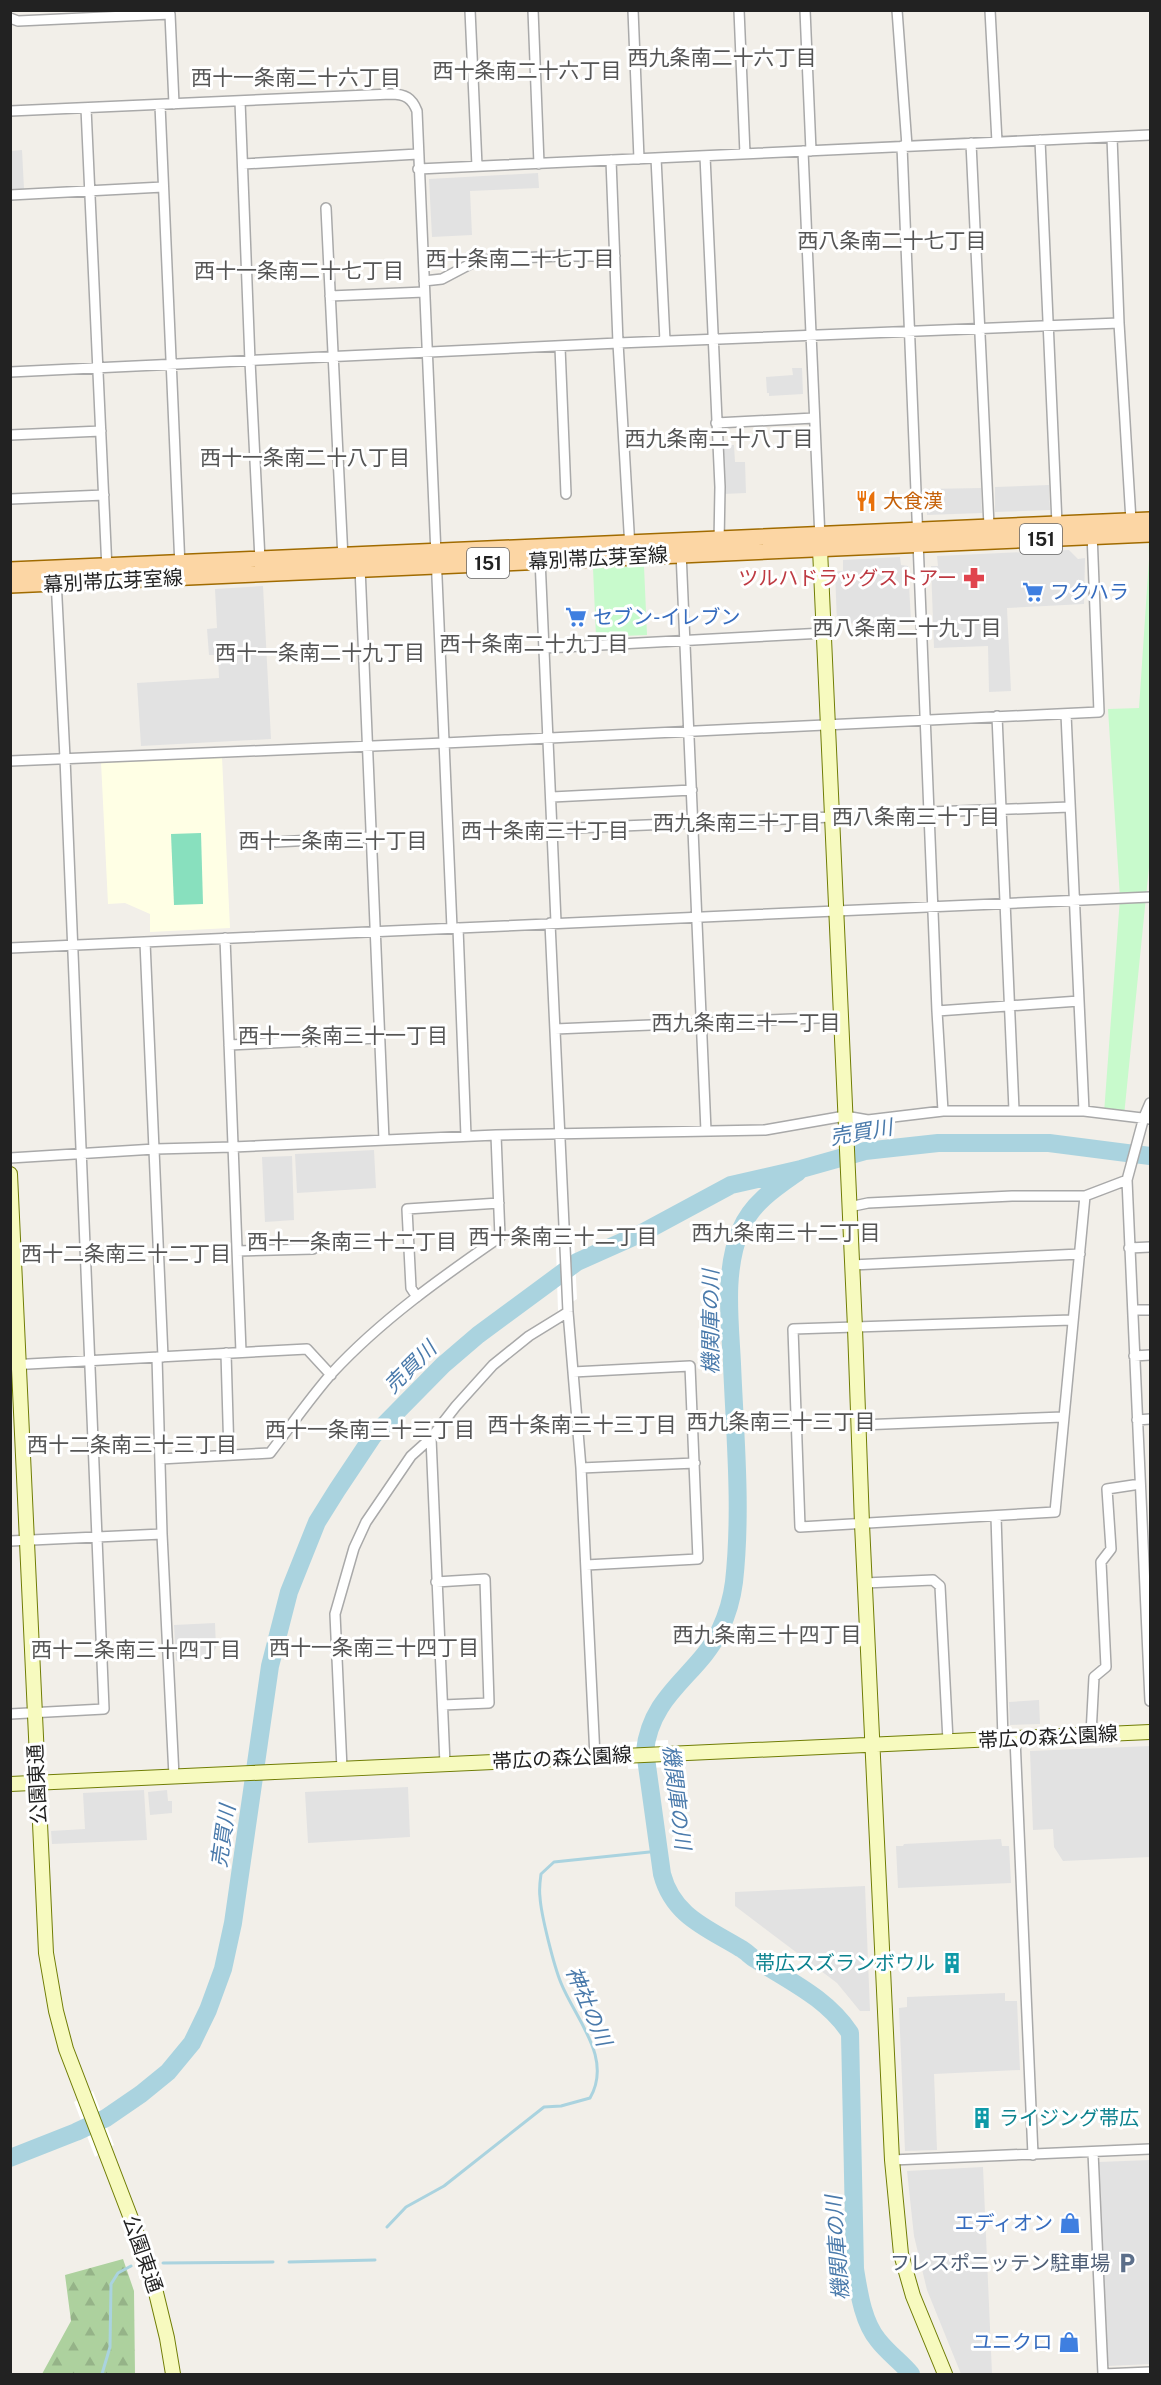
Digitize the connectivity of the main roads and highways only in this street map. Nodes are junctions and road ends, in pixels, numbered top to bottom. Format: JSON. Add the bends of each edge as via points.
{"nodes":[{"id":1,"x":1150,"y":520,"type":"edge"},
{"id":2,"x":1091,"y":529,"type":"junction"},
{"id":3,"x":1150,"y":534,"type":"edge"},
{"id":4,"x":918,"y":537,"type":"junction"},
{"id":5,"x":344,"y":563,"type":"junction"},
{"id":6,"x":10,"y":570,"type":"edge"},
{"id":7,"x":181,"y":570,"type":"junction"},
{"id":8,"x":56,"y":576,"type":"junction"},
{"id":9,"x":10,"y":585,"type":"edge"}],
"edges":[{"from":1,"to":2,"type":"main road","name":"幕別帯広芽室線","number":"151"},
{"from":2,"to":3,"type":"main road","name":"幕別帯広芽室線","number":"151"},
{"from":2,"to":4,"type":"main road","name":"幕別帯広芽室線","number":"151"},
{"from":2,"to":4,"type":"main road","name":"幕別帯広芽室線","number":"151","via":[[1057,524],[989,526]]},
{"from":4,"to":5,"type":"main road","name":"幕別帯広芽室線","number":"151"},
{"from":5,"to":7,"type":"main road","name":"幕別帯広芽室線","number":"151"},
{"from":5,"to":7,"type":"main road","name":"幕別帯広芽室線","number":"151","via":[[260,560]]},
{"from":6,"to":8,"type":"main road","name":"幕別帯広芽室線","number":"151"},
{"from":7,"to":8,"type":"main road","name":"幕別帯広芽室線","number":"151"},
{"from":8,"to":9,"type":"main road","name":"幕別帯広芽室線","number":"151"}]}
